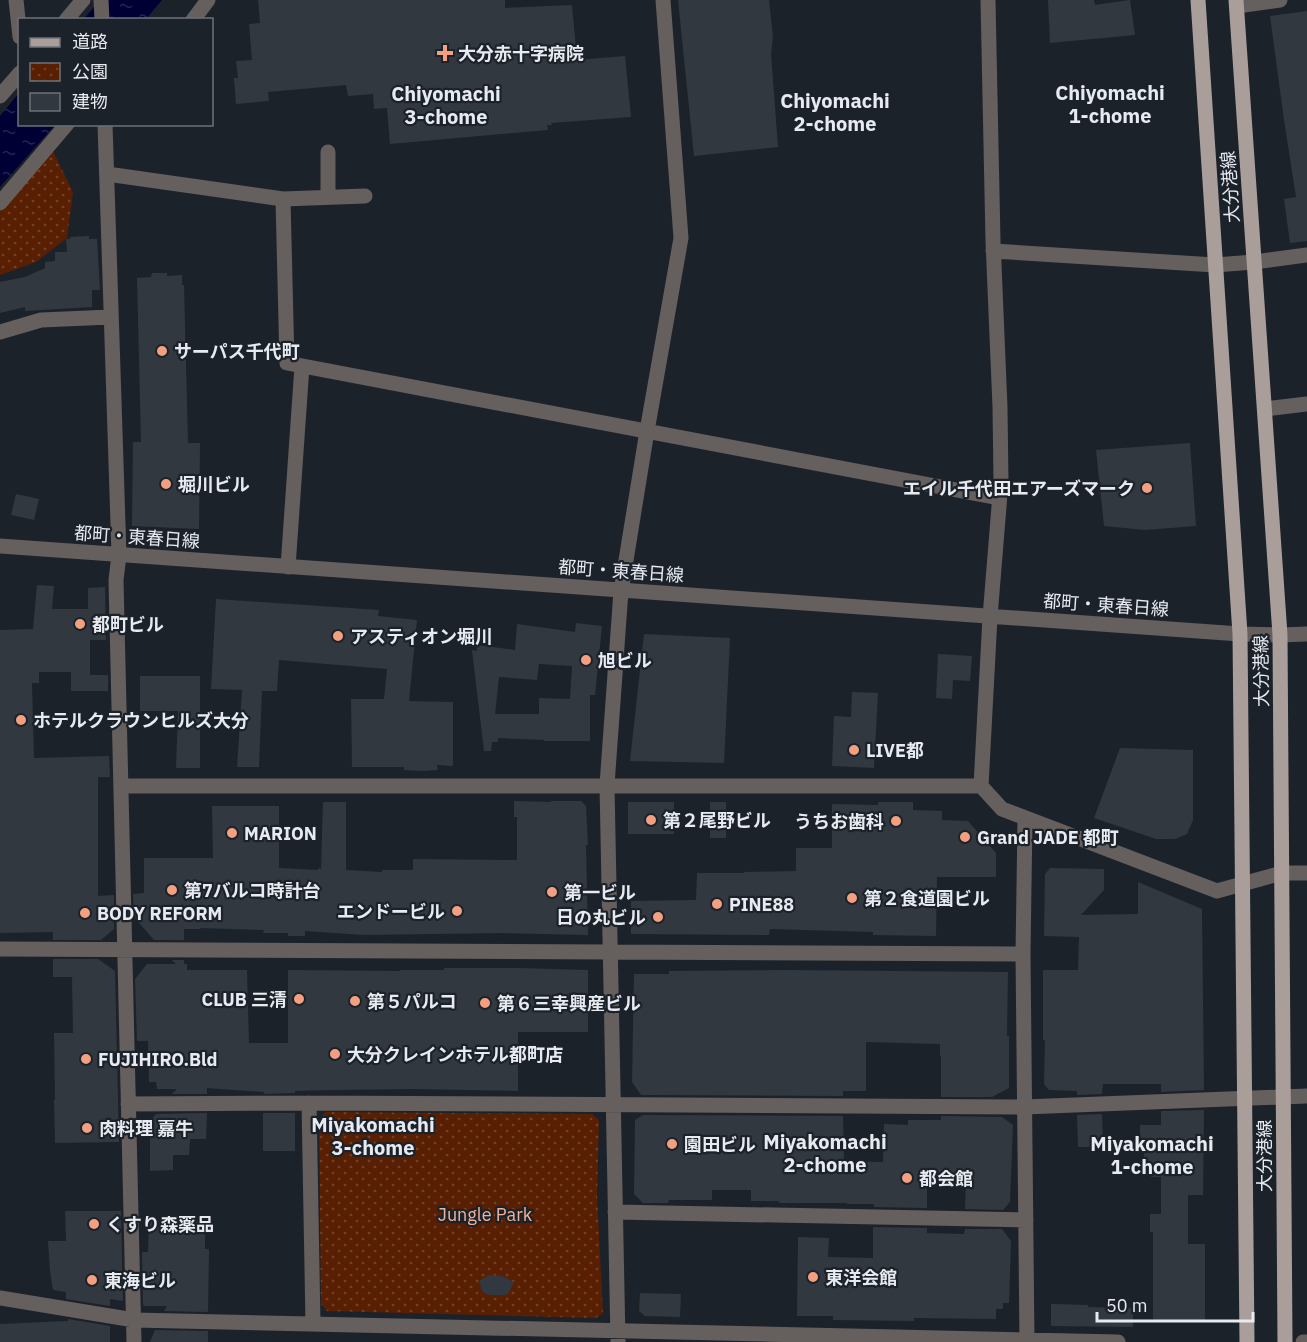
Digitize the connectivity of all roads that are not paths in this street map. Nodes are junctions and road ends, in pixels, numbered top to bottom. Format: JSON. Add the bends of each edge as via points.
{"nodes":[{"id":1,"x":16,"y":0,"type":"edge"},
{"id":2,"x":83,"y":0,"type":"edge"},
{"id":3,"x":101,"y":0,"type":"edge"},
{"id":4,"x":208,"y":0,"type":"edge"},
{"id":5,"x":663,"y":0,"type":"edge"},
{"id":6,"x":988,"y":0,"type":"edge"},
{"id":7,"x":1198,"y":0,"type":"edge"},
{"id":8,"x":1280,"y":0,"type":"edge"},
{"id":9,"x":1237,"y":3,"type":"edge"},
{"id":10,"x":18,"y":18,"type":"edge"},
{"id":11,"x":68,"y":18,"type":"edge"},
{"id":12,"x":102,"y":18,"type":"edge"},
{"id":13,"x":195,"y":18,"type":"edge"},
{"id":14,"x":18,"y":75,"type":"edge"},
{"id":15,"x":0,"y":96,"type":"edge"},
{"id":16,"x":65,"y":126,"type":"edge"},
{"id":17,"x":108,"y":128,"type":"edge"},
{"id":18,"x":328,"y":152,"type":"dead end"},
{"id":19,"x":107,"y":174,"type":"junction"},
{"id":20,"x":364,"y":196,"type":"dead end"},
{"id":21,"x":328,"y":197,"type":"junction"},
{"id":22,"x":283,"y":199,"type":"junction"},
{"id":23,"x":0,"y":203,"type":"edge"},
{"id":24,"x":993,"y":251,"type":"junction"},
{"id":25,"x":1307,"y":255,"type":"edge"},
{"id":26,"x":1254,"y":262,"type":"junction"},
{"id":27,"x":1215,"y":265,"type":"junction"},
{"id":28,"x":111,"y":317,"type":"junction"},
{"id":29,"x":0,"y":332,"type":"edge"},
{"id":30,"x":302,"y":366,"type":"junction"},
{"id":31,"x":1307,"y":404,"type":"edge"},
{"id":32,"x":1265,"y":409,"type":"junction"},
{"id":33,"x":647,"y":431,"type":"junction"},
{"id":34,"x":999,"y":498,"type":"junction"},
{"id":35,"x":0,"y":546,"type":"edge"},
{"id":36,"x":119,"y":555,"type":"junction"},
{"id":37,"x":288,"y":567,"type":"junction"},
{"id":38,"x":621,"y":591,"type":"junction"},
{"id":39,"x":990,"y":616,"type":"junction"},
{"id":40,"x":1240,"y":634,"type":"junction"},
{"id":41,"x":1307,"y":634,"type":"edge"},
{"id":42,"x":1280,"y":635,"type":"junction"},
{"id":43,"x":607,"y":785,"type":"junction"},
{"id":44,"x":121,"y":786,"type":"junction"},
{"id":45,"x":981,"y":786,"type":"junction"},
{"id":46,"x":1025,"y":818,"type":"junction"},
{"id":47,"x":1282,"y":873,"type":"junction"},
{"id":48,"x":1307,"y":873,"type":"edge"},
{"id":49,"x":1242,"y":885,"type":"junction"},
{"id":50,"x":0,"y":948,"type":"edge"},
{"id":51,"x":125,"y":949,"type":"junction"},
{"id":52,"x":610,"y":951,"type":"junction"},
{"id":53,"x":1023,"y":954,"type":"junction"},
{"id":54,"x":1307,"y":1096,"type":"edge"},
{"id":55,"x":1283,"y":1097,"type":"junction"},
{"id":56,"x":1245,"y":1098,"type":"junction"},
{"id":57,"x":309,"y":1103,"type":"junction"},
{"id":58,"x":128,"y":1104,"type":"junction"},
{"id":59,"x":613,"y":1105,"type":"junction"},
{"id":60,"x":1024,"y":1107,"type":"junction"},
{"id":61,"x":615,"y":1212,"type":"junction"},
{"id":62,"x":1026,"y":1220,"type":"junction"},
{"id":63,"x":0,"y":1298,"type":"edge"},
{"id":64,"x":134,"y":1320,"type":"junction"},
{"id":65,"x":313,"y":1324,"type":"junction"},
{"id":66,"x":618,"y":1336,"type":"edge"},
{"id":67,"x":1027,"y":1341,"type":"edge"},
{"id":68,"x":134,"y":1342,"type":"edge"},
{"id":69,"x":1118,"y":1342,"type":"edge"},
{"id":70,"x":1247,"y":1342,"type":"edge"},
{"id":71,"x":1285,"y":1342,"type":"edge"}],
"edges":[{"from":1,"to":10,"type":"street"},
{"from":2,"to":11,"type":"street"},
{"from":3,"to":12,"type":"street"},
{"from":4,"to":13,"type":"street"},
{"from":5,"to":33,"type":"street","via":[[681,238]]},
{"from":6,"to":24,"type":"street"},
{"from":7,"to":27,"type":"main road","name":"大分港線"},
{"from":8,"to":9,"type":"street"},
{"from":9,"to":26,"type":"main road","name":"大分港線"},
{"from":14,"to":15,"type":"street"},
{"from":16,"to":23,"type":"street"},
{"from":17,"to":19,"type":"street"},
{"from":18,"to":21,"type":"street"},
{"from":19,"to":22,"type":"street"},
{"from":19,"to":28,"type":"street"},
{"from":20,"to":21,"type":"street"},
{"from":21,"to":22,"type":"street"},
{"from":22,"to":30,"type":"street","via":[[287,363]]},
{"from":24,"to":27,"type":"street"},
{"from":24,"to":34,"type":"street","via":[[1000,407]]},
{"from":25,"to":26,"type":"street"},
{"from":26,"to":27,"type":"street"},
{"from":26,"to":32,"type":"main road","name":"大分港線"},
{"from":27,"to":40,"type":"main road","name":"大分港線"},
{"from":28,"to":29,"type":"street","via":[[41,320]]},
{"from":28,"to":36,"type":"street"},
{"from":30,"to":33,"type":"street"},
{"from":30,"to":37,"type":"street"},
{"from":31,"to":32,"type":"street"},
{"from":32,"to":42,"type":"main road","name":"大分港線"},
{"from":33,"to":34,"type":"street"},
{"from":33,"to":38,"type":"street"},
{"from":34,"to":39,"type":"street"},
{"from":35,"to":36,"type":"street","name":"都町・東春日線"},
{"from":36,"to":37,"type":"street","name":"都町・東春日線"},
{"from":36,"to":44,"type":"street","via":[[116,580]]},
{"from":37,"to":38,"type":"street","name":"都町・東春日線"},
{"from":38,"to":39,"type":"street","name":"都町・東春日線"},
{"from":38,"to":43,"type":"street"},
{"from":39,"to":40,"type":"street","name":"都町・東春日線"},
{"from":39,"to":45,"type":"street"},
{"from":40,"to":42,"type":"street","name":"都町・東春日線"},
{"from":40,"to":49,"type":"main road","name":"大分港線"},
{"from":41,"to":42,"type":"street","name":"都町・東春日線"},
{"from":42,"to":47,"type":"main road","name":"大分港線"},
{"from":43,"to":44,"type":"street"},
{"from":43,"to":45,"type":"street"},
{"from":43,"to":52,"type":"street"},
{"from":44,"to":51,"type":"street"},
{"from":45,"to":46,"type":"street","via":[[1002,809]]},
{"from":46,"to":49,"type":"street","via":[[1217,891]]},
{"from":46,"to":53,"type":"street"},
{"from":47,"to":48,"type":"street"},
{"from":47,"to":49,"type":"street"},
{"from":47,"to":55,"type":"main road","name":"大分港線"},
{"from":49,"to":56,"type":"main road","name":"大分港線"},
{"from":50,"to":51,"type":"street"},
{"from":51,"to":52,"type":"street"},
{"from":51,"to":58,"type":"street"},
{"from":52,"to":53,"type":"street"},
{"from":52,"to":59,"type":"street"},
{"from":53,"to":60,"type":"street"},
{"from":54,"to":55,"type":"street"},
{"from":55,"to":56,"type":"street"},
{"from":55,"to":71,"type":"main road","name":"大分港線"},
{"from":56,"to":60,"type":"street"},
{"from":56,"to":70,"type":"main road","name":"大分港線"},
{"from":57,"to":58,"type":"street"},
{"from":57,"to":59,"type":"street"},
{"from":57,"to":65,"type":"street"},
{"from":58,"to":64,"type":"street"},
{"from":59,"to":60,"type":"street"},
{"from":59,"to":61,"type":"street"},
{"from":60,"to":62,"type":"street"},
{"from":61,"to":62,"type":"street"},
{"from":61,"to":66,"type":"street"},
{"from":62,"to":67,"type":"street"},
{"from":63,"to":64,"type":"street"},
{"from":64,"to":65,"type":"street"},
{"from":64,"to":68,"type":"street"},
{"from":65,"to":66,"type":"street"},
{"from":66,"to":67,"type":"street"},
{"from":67,"to":69,"type":"street"}]}
